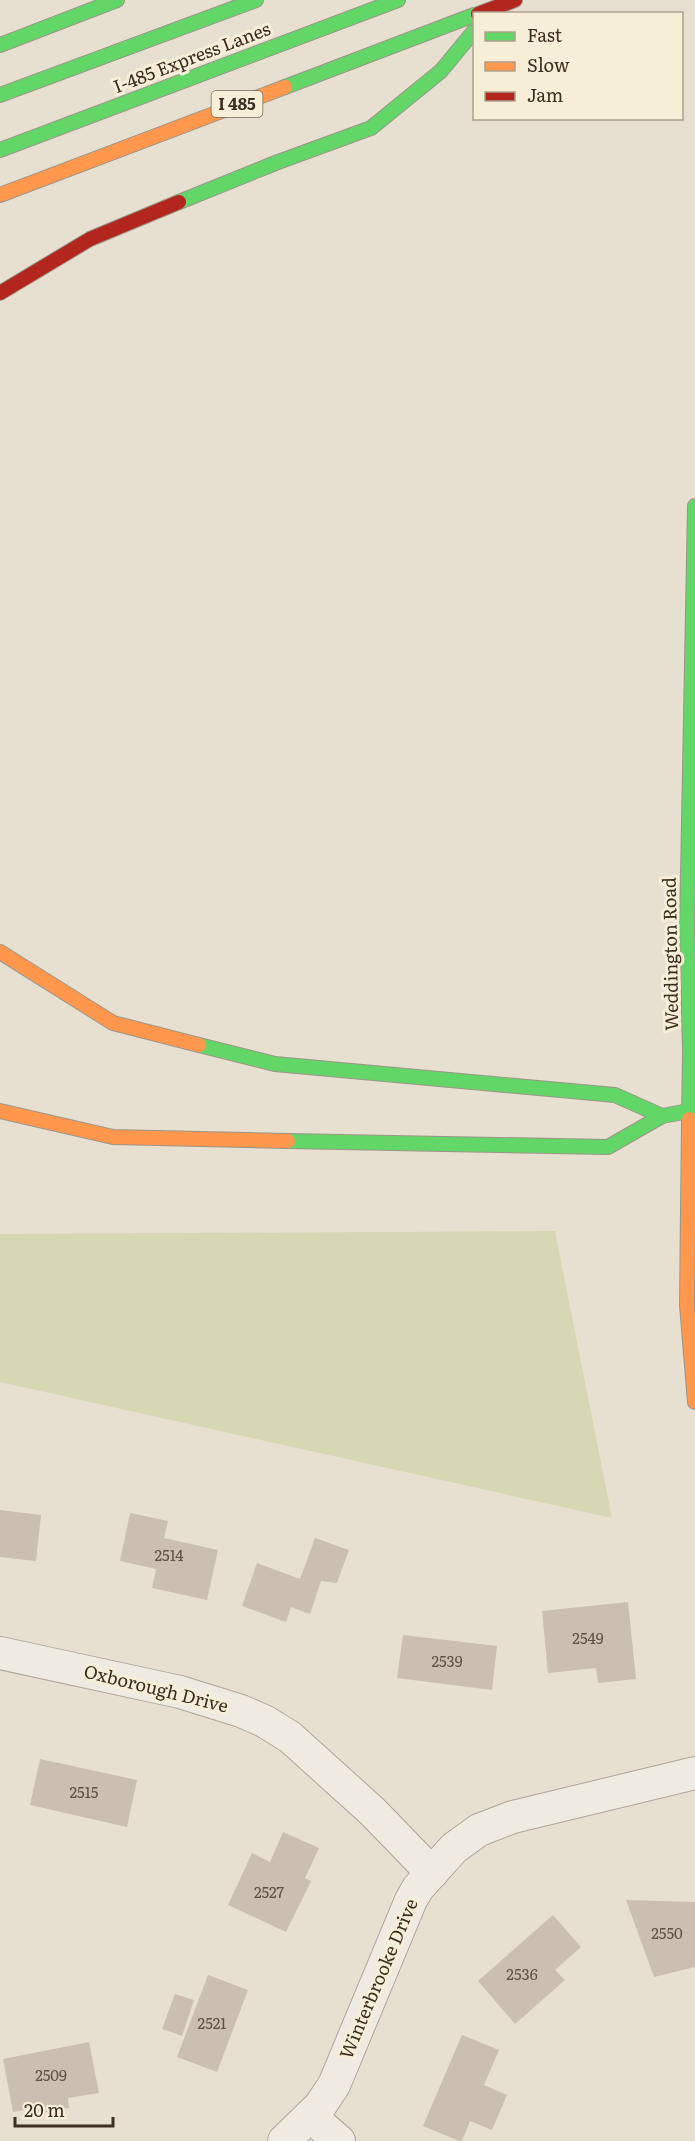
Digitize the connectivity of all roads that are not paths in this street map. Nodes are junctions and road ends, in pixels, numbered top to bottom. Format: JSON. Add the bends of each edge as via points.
{"nodes":[{"id":1,"x":117,"y":0,"type":"edge"},
{"id":2,"x":256,"y":0,"type":"edge"},
{"id":3,"x":398,"y":0,"type":"edge"},
{"id":4,"x":515,"y":0,"type":"edge"},
{"id":5,"x":491,"y":11,"type":"edge"},
{"id":6,"x":473,"y":15,"type":"edge"},
{"id":7,"x":473,"y":32,"type":"edge"},
{"id":8,"x":0,"y":45,"type":"edge"},
{"id":9,"x":0,"y":95,"type":"edge"},
{"id":10,"x":0,"y":150,"type":"edge"},
{"id":11,"x":0,"y":195,"type":"edge"},
{"id":12,"x":0,"y":293,"type":"edge"},
{"id":13,"x":695,"y":506,"type":"edge"},
{"id":14,"x":0,"y":952,"type":"edge"},
{"id":15,"x":0,"y":1111,"type":"edge"},
{"id":16,"x":682,"y":1113,"type":"edge"},
{"id":17,"x":695,"y":1402,"type":"edge"},
{"id":18,"x":0,"y":1653,"type":"edge"},
{"id":19,"x":695,"y":1773,"type":"edge"},
{"id":20,"x":432,"y":1873,"type":"junction"},
{"id":21,"x":310,"y":2116,"type":"junction"},
{"id":22,"x":284,"y":2141,"type":"edge"},
{"id":23,"x":339,"y":2141,"type":"edge"}],
"edges":[{"from":1,"to":8,"type":"main road"},
{"from":2,"to":9,"type":"main road","name":"I-485 Express Lanes"},
{"from":3,"to":10,"type":"main road","name":"I-485 Express Lanes","number":"I 485"},
{"from":4,"to":5,"type":"main road","number":"I 485"},
{"from":6,"to":11,"type":"main road","number":"I 485"},
{"from":7,"to":12,"type":"main road","via":[[441,72],[371,128],[90,239]]},
{"from":13,"to":16,"type":"main road","name":"Weddington Road"},
{"from":14,"to":16,"type":"main road","via":[[113,1023],[275,1064],[615,1095]]},
{"from":15,"to":16,"type":"main road","via":[[113,1137],[608,1147]]},
{"from":16,"to":17,"type":"main road","name":"Weddington Road","via":[[687,1305]]},
{"from":18,"to":20,"type":"street","name":"Oxborough Drive","via":[[180,1692],[264,1721],[290,1737],[374,1812]]},
{"from":19,"to":20,"type":"street","name":"Winterbrooke Drive","via":[[513,1817],[479,1830],[454,1848]]},
{"from":20,"to":21,"type":"street","name":"Winterbrooke Drive","via":[[411,1900],[334,2085]]},
{"from":21,"to":22,"type":"street","name":"Winterbrooke Drive"},
{"from":21,"to":23,"type":"street"}]}
